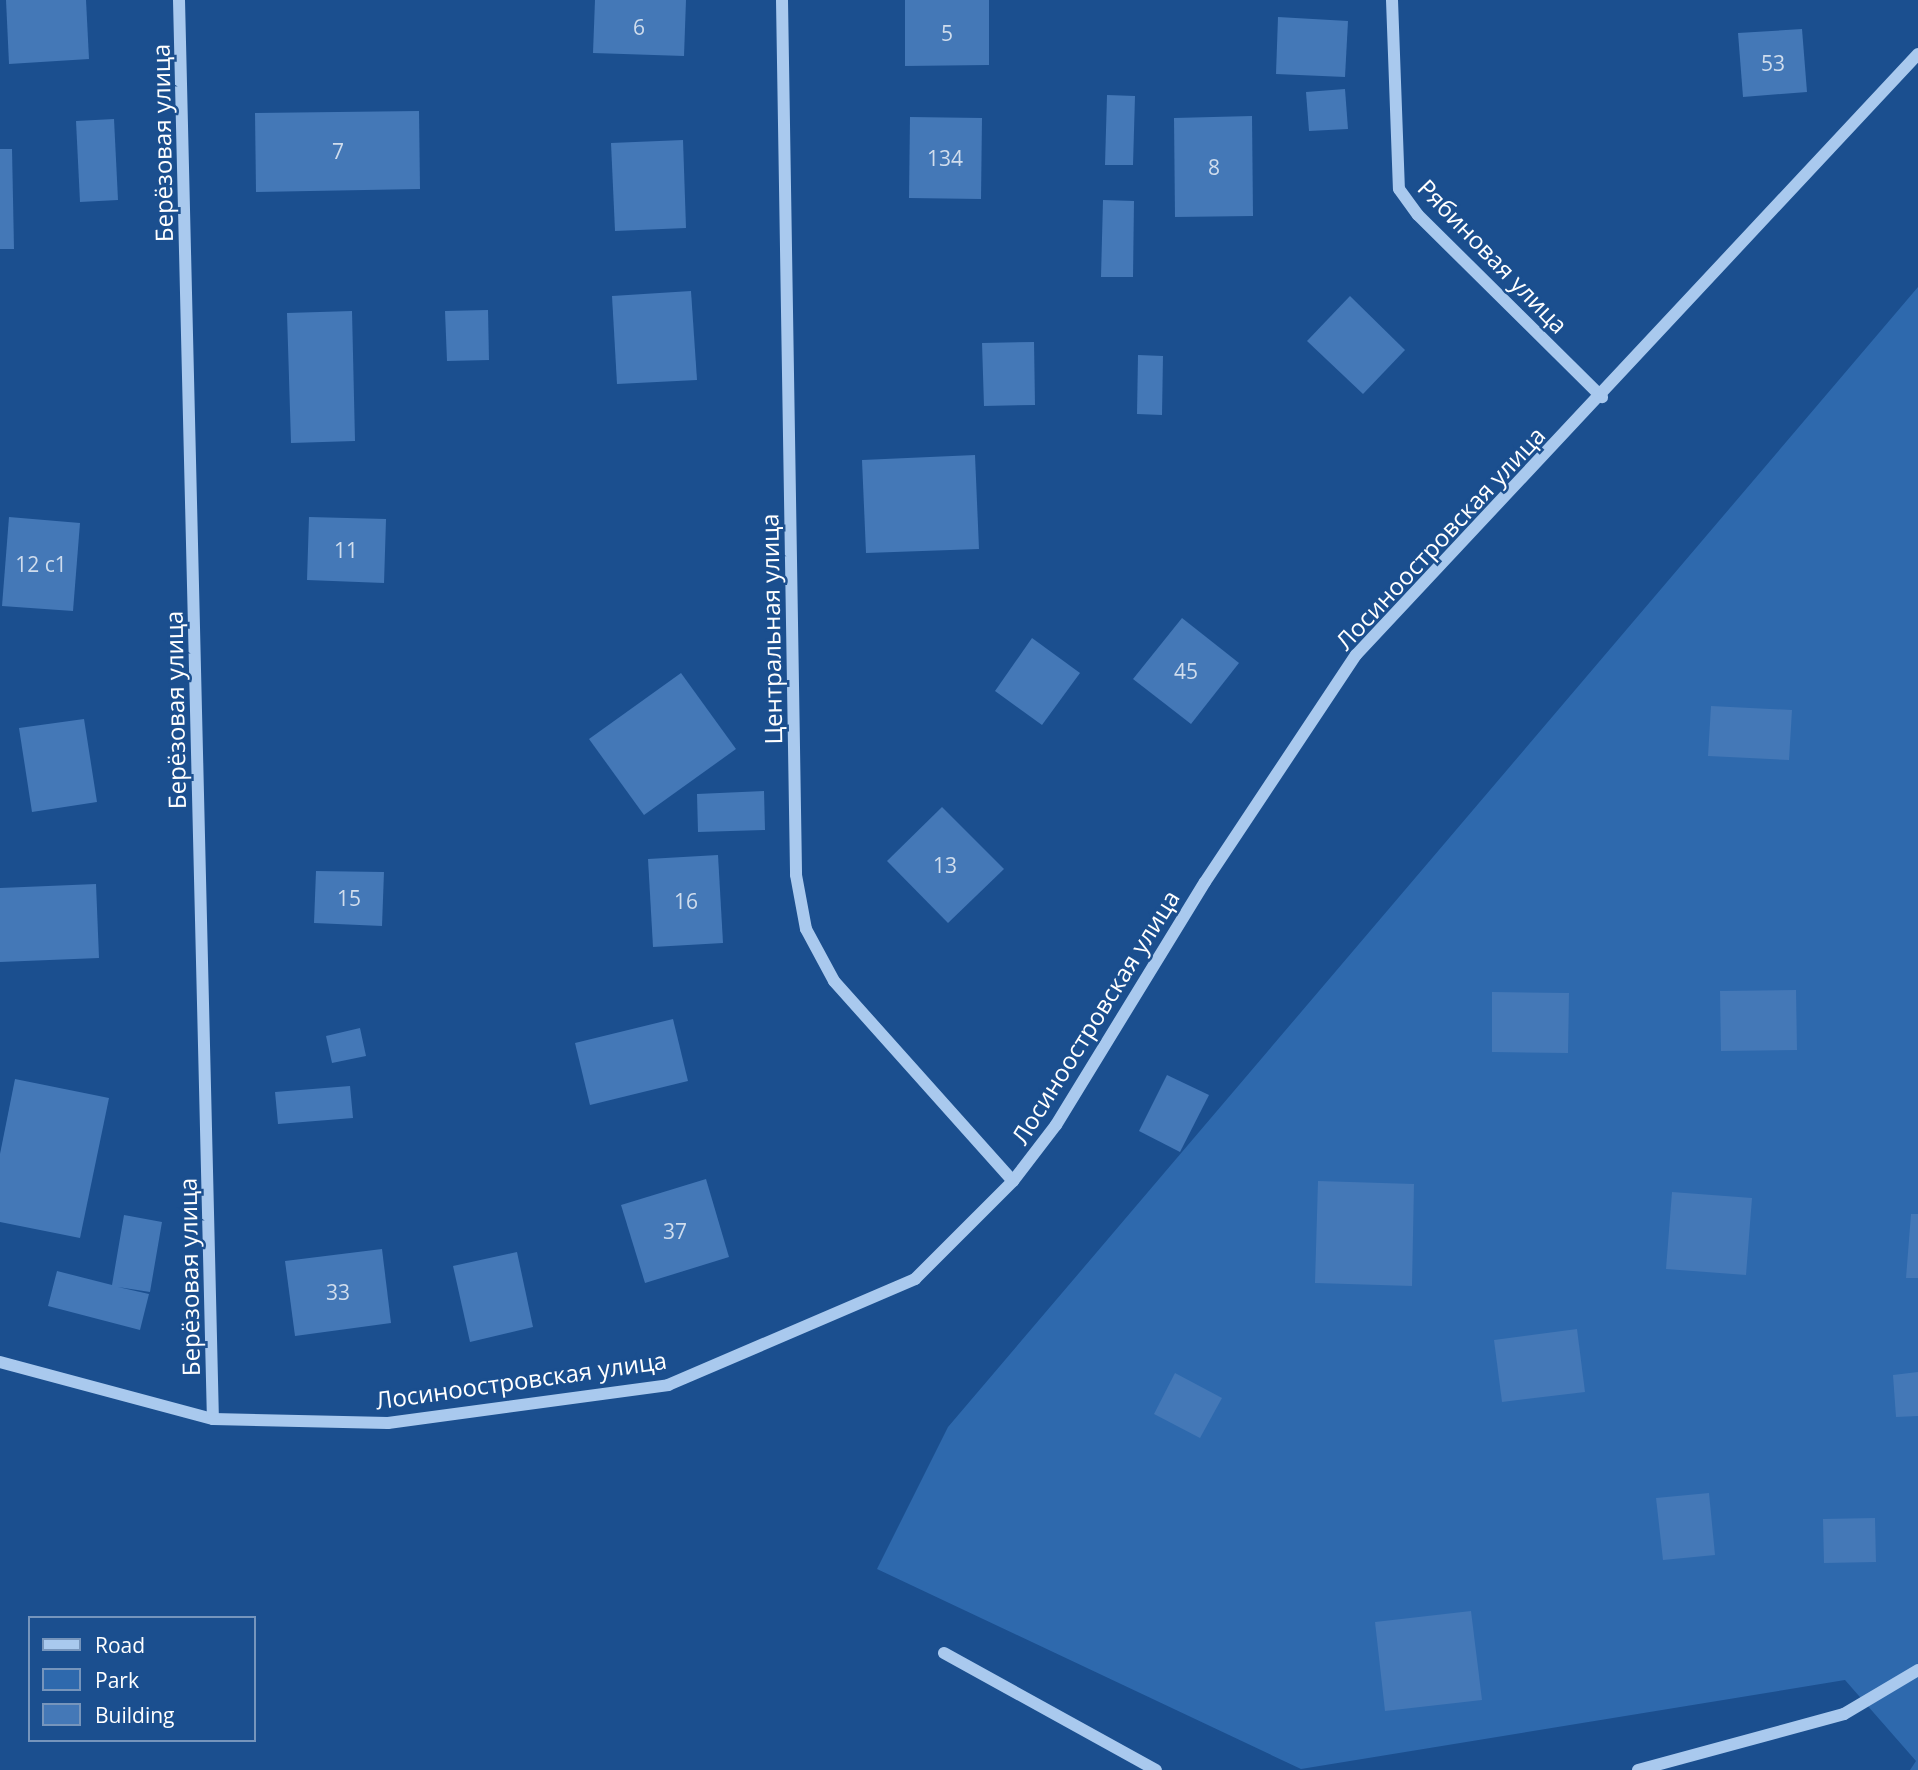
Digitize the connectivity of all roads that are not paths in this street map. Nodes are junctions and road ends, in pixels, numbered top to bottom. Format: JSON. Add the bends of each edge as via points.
{"nodes":[{"id":1,"x":179,"y":0,"type":"edge"},
{"id":2,"x":782,"y":0,"type":"edge"},
{"id":3,"x":1392,"y":0,"type":"edge"},
{"id":4,"x":1918,"y":54,"type":"edge"},
{"id":5,"x":1602,"y":397,"type":"junction"},
{"id":6,"x":1013,"y":1181,"type":"junction"},
{"id":7,"x":0,"y":1362,"type":"edge"},
{"id":8,"x":213,"y":1419,"type":"junction"},
{"id":9,"x":944,"y":1653,"type":"dead end"},
{"id":10,"x":1918,"y":1670,"type":"edge"},
{"id":11,"x":1156,"y":1770,"type":"edge"},
{"id":12,"x":1638,"y":1770,"type":"edge"}],
"edges":[{"from":1,"to":8,"type":"street","name":"Берёзовая улица"},
{"from":2,"to":6,"type":"street","name":"Центральная улица","via":[[796,875],[806,929],[834,981]]},
{"from":3,"to":5,"type":"street","name":"Рябиновая улица","via":[[1399,189],[1418,215]]},
{"from":4,"to":5,"type":"street","name":"Лосиноостровская улица"},
{"from":5,"to":6,"type":"street","name":"Лосиноостровская улица","via":[[1356,655],[1205,882],[1056,1125]]},
{"from":6,"to":8,"type":"street","name":"Лосиноостровская улица","via":[[915,1279],[668,1385],[388,1423]]},
{"from":7,"to":8,"type":"street","name":"Лосиноостровская улица"},
{"from":9,"to":11,"type":"street"},
{"from":10,"to":12,"type":"street","via":[[1844,1714]]}]}
